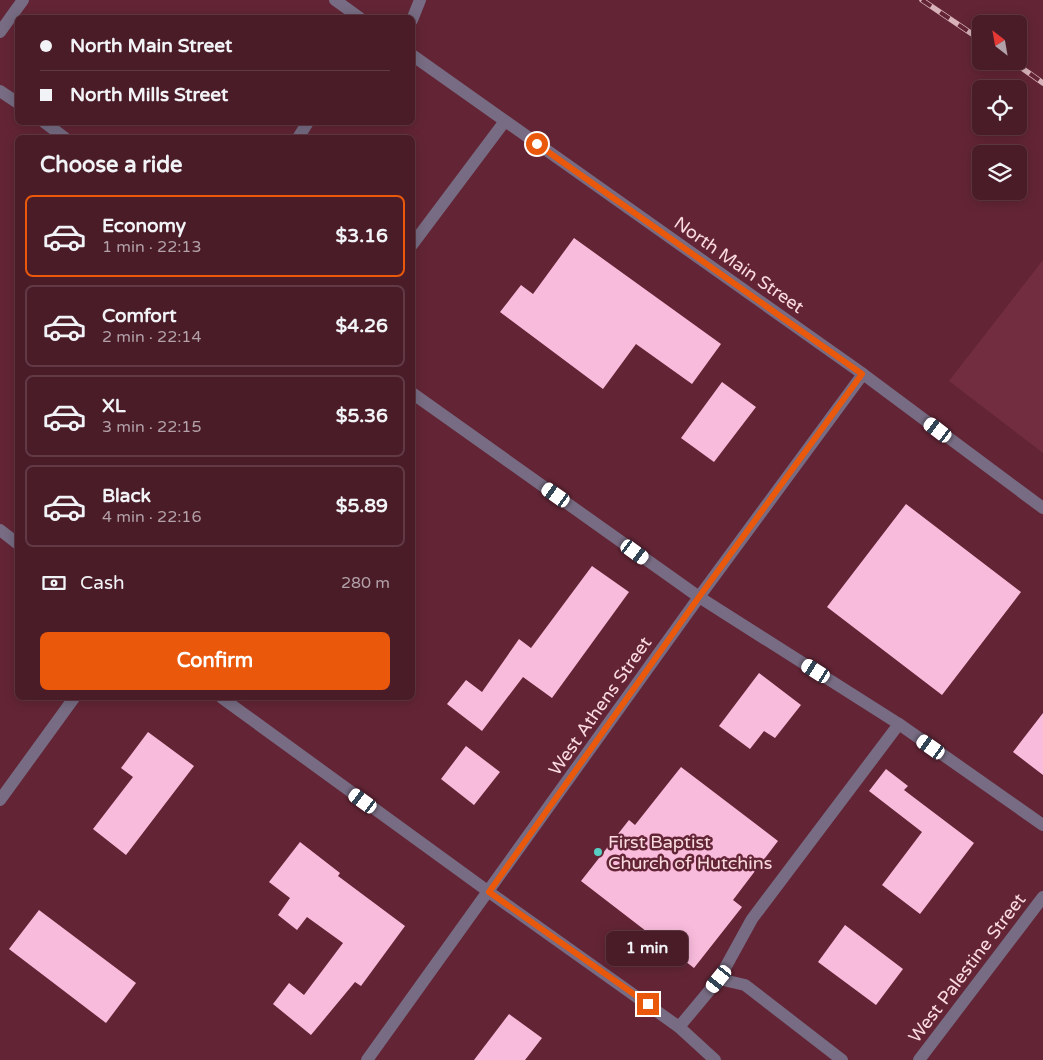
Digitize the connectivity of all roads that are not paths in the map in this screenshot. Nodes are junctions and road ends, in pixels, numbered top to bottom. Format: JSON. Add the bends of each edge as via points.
{"nodes":[{"id":1,"x":23,"y":0,"type":"edge"},
{"id":2,"x":335,"y":0,"type":"edge"},
{"id":3,"x":420,"y":0,"type":"edge"},
{"id":4,"x":356,"y":15,"type":"edge"},
{"id":5,"x":414,"y":15,"type":"edge"},
{"id":6,"x":0,"y":32,"type":"edge"},
{"id":7,"x":415,"y":57,"type":"edge"},
{"id":8,"x":0,"y":91,"type":"edge"},
{"id":9,"x":15,"y":101,"type":"edge"},
{"id":10,"x":505,"y":121,"type":"junction"},
{"id":11,"x":48,"y":125,"type":"edge"},
{"id":12,"x":61,"y":135,"type":"edge"},
{"id":13,"x":415,"y":242,"type":"edge"},
{"id":14,"x":862,"y":374,"type":"junction"},
{"id":15,"x":415,"y":394,"type":"edge"},
{"id":16,"x":1043,"y":508,"type":"edge"},
{"id":17,"x":0,"y":530,"type":"edge"},
{"id":18,"x":15,"y":542,"type":"edge"},
{"id":19,"x":699,"y":597,"type":"junction"},
{"id":20,"x":73,"y":700,"type":"edge"},
{"id":21,"x":225,"y":700,"type":"edge"},
{"id":22,"x":899,"y":724,"type":"junction"},
{"id":23,"x":0,"y":800,"type":"edge"},
{"id":24,"x":1043,"y":825,"type":"edge"},
{"id":25,"x":489,"y":892,"type":"junction"},
{"id":26,"x":1040,"y":906,"type":"edge"},
{"id":27,"x":719,"y":979,"type":"junction"},
{"id":28,"x":679,"y":1027,"type":"junction"},
{"id":29,"x":367,"y":1060,"type":"edge"},
{"id":30,"x":715,"y":1060,"type":"edge"},
{"id":31,"x":842,"y":1060,"type":"edge"},
{"id":32,"x":919,"y":1060,"type":"edge"}],
"edges":[{"from":1,"to":6,"type":"street"},
{"from":2,"to":4,"type":"street"},
{"from":3,"to":5,"type":"street"},
{"from":7,"to":10,"type":"street","name":"North Main Street"},
{"from":8,"to":9,"type":"street"},
{"from":10,"to":13,"type":"street"},
{"from":10,"to":14,"type":"street","name":"North Main Street"},
{"from":11,"to":12,"type":"street"},
{"from":14,"to":16,"type":"street","name":"North Main Street"},
{"from":14,"to":19,"type":"street","name":"West Athens Street"},
{"from":15,"to":19,"type":"street"},
{"from":17,"to":18,"type":"street"},
{"from":19,"to":22,"type":"street"},
{"from":19,"to":25,"type":"street","name":"West Athens Street"},
{"from":20,"to":23,"type":"street"},
{"from":21,"to":25,"type":"street"},
{"from":22,"to":24,"type":"street"},
{"from":22,"to":27,"type":"street","via":[[752,919]]},
{"from":25,"to":28,"type":"street"},
{"from":25,"to":29,"type":"street","name":"West Athens Street"},
{"from":26,"to":32,"type":"street","name":"West Palestine Street"},
{"from":27,"to":28,"type":"street"},
{"from":27,"to":31,"type":"street","via":[[745,985]]},
{"from":28,"to":30,"type":"street"}]}
